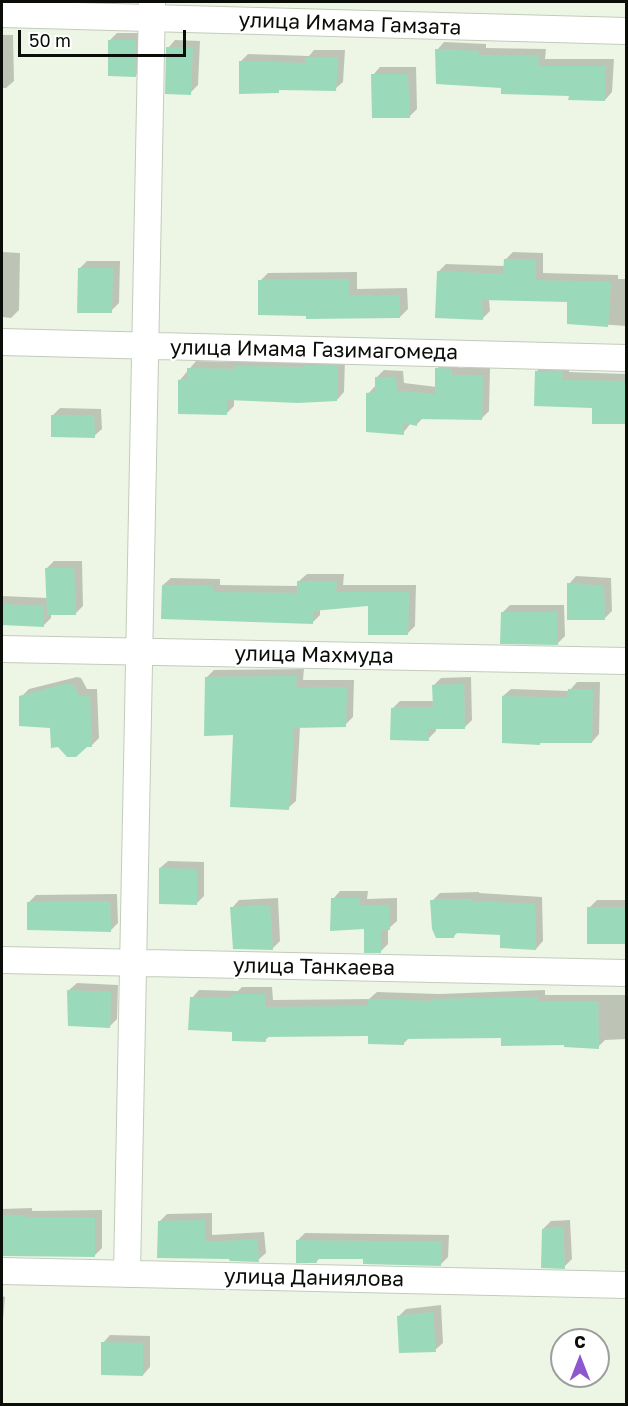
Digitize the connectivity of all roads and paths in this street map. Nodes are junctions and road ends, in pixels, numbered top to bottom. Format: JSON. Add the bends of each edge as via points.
{"nodes":[{"id":1,"x":152,"y":10,"type":"edge"},
{"id":2,"x":2,"y":14,"type":"edge"},
{"id":3,"x":627,"y":31,"type":"edge"},
{"id":4,"x":2,"y":342,"type":"edge"},
{"id":5,"x":146,"y":346,"type":"junction"},
{"id":6,"x":627,"y":358,"type":"edge"},
{"id":7,"x":2,"y":649,"type":"edge"},
{"id":8,"x":140,"y":652,"type":"junction"},
{"id":9,"x":627,"y":661,"type":"edge"},
{"id":10,"x":2,"y":960,"type":"edge"},
{"id":11,"x":133,"y":963,"type":"junction"},
{"id":12,"x":627,"y":973,"type":"edge"},
{"id":13,"x":2,"y":1271,"type":"edge"},
{"id":14,"x":127,"y":1274,"type":"junction"},
{"id":15,"x":627,"y":1285,"type":"edge"}],
"edges":[{"from":1,"to":2,"type":"street","name":"улица Имама Гамзата"},
{"from":1,"to":3,"type":"street","name":"улица Имама Гамзата"},
{"from":1,"to":5,"type":"street"},
{"from":4,"to":5,"type":"street","name":"улица Имама Газимагомеда"},
{"from":5,"to":6,"type":"street","name":"улица Имама Газимагомеда"},
{"from":5,"to":8,"type":"street"},
{"from":7,"to":8,"type":"street","name":"улица Махмуда"},
{"from":8,"to":9,"type":"street","name":"улица Махмуда"},
{"from":8,"to":11,"type":"street"},
{"from":10,"to":11,"type":"street","name":"улица Танкаева"},
{"from":11,"to":12,"type":"street","name":"улица Танкаева"},
{"from":11,"to":14,"type":"street"},
{"from":13,"to":14,"type":"street","name":"улица Даниялова"},
{"from":14,"to":15,"type":"street","name":"улица Даниялова"}]}
